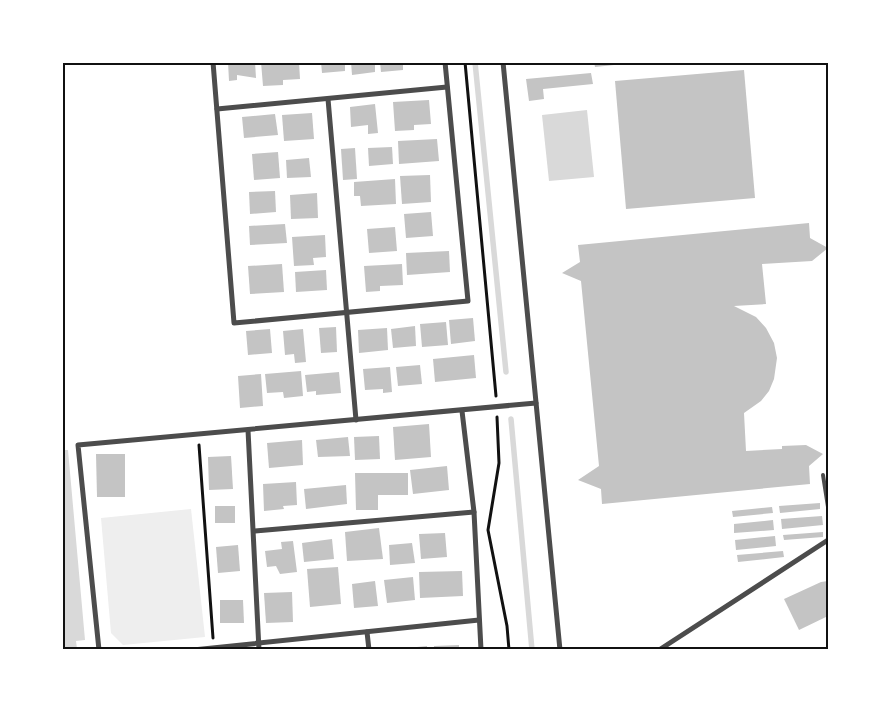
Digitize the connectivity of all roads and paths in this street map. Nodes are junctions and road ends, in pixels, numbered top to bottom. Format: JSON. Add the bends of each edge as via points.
{"nodes":[{"id":1,"x":213,"y":62,"type":"edge"},
{"id":2,"x":445,"y":62,"type":"edge"},
{"id":3,"x":465,"y":62,"type":"edge"},
{"id":4,"x":503,"y":62,"type":"edge"},
{"id":5,"x":446,"y":86,"type":"junction"},
{"id":6,"x":328,"y":99,"type":"junction"},
{"id":7,"x":217,"y":109,"type":"junction"},
{"id":8,"x":346,"y":312,"type":"junction"},
{"id":9,"x":536,"y":403,"type":"junction"},
{"id":10,"x":497,"y":408,"type":"junction"},
{"id":11,"x":462,"y":411,"type":"junction"},
{"id":12,"x":356,"y":420,"type":"junction"},
{"id":13,"x":248,"y":430,"type":"junction"},
{"id":14,"x":198,"y":434,"type":"junction"},
{"id":15,"x":823,"y":474,"type":"dead end"},
{"id":16,"x":828,"y":507,"type":"edge"},
{"id":17,"x":474,"y":512,"type":"junction"},
{"id":18,"x":254,"y":531,"type":"junction"},
{"id":19,"x":828,"y":540,"type":"edge"},
{"id":20,"x":479,"y":620,"type":"junction"},
{"id":21,"x":367,"y":632,"type":"junction"},
{"id":22,"x":670,"y":643,"type":"junction"},
{"id":23,"x":259,"y":646,"type":"edge"},
{"id":24,"x":219,"y":647,"type":"junction"},
{"id":25,"x":99,"y":650,"type":"edge"},
{"id":26,"x":193,"y":650,"type":"edge"},
{"id":27,"x":369,"y":650,"type":"edge"},
{"id":28,"x":481,"y":650,"type":"edge"},
{"id":29,"x":509,"y":650,"type":"edge"},
{"id":30,"x":560,"y":650,"type":"edge"},
{"id":31,"x":659,"y":650,"type":"edge"},
{"id":32,"x":671,"y":650,"type":"edge"}],
"edges":[{"from":1,"to":7,"type":"street"},
{"from":2,"to":5,"type":"street"},
{"from":3,"to":10,"type":"path"},
{"from":4,"to":9,"type":"street"},
{"from":5,"to":6,"type":"street"},
{"from":5,"to":8,"type":"street","via":[[468,301]]},
{"from":6,"to":7,"type":"street"},
{"from":6,"to":8,"type":"street"},
{"from":7,"to":8,"type":"street","via":[[234,323]]},
{"from":8,"to":12,"type":"street"},
{"from":9,"to":10,"type":"street"},
{"from":9,"to":30,"type":"street"},
{"from":10,"to":11,"type":"street"},
{"from":10,"to":29,"type":"path","via":[[498,464],[488,530]]},
{"from":11,"to":12,"type":"street"},
{"from":11,"to":17,"type":"street"},
{"from":12,"to":13,"type":"street"},
{"from":13,"to":14,"type":"street"},
{"from":13,"to":18,"type":"street"},
{"from":14,"to":24,"type":"path","via":[[213,638]]},
{"from":14,"to":25,"type":"street","via":[[78,445]]},
{"from":15,"to":16,"type":"lane"},
{"from":17,"to":18,"type":"street"},
{"from":17,"to":20,"type":"street"},
{"from":18,"to":23,"type":"street"},
{"from":19,"to":22,"type":"street"},
{"from":20,"to":21,"type":"street"},
{"from":20,"to":28,"type":"street"},
{"from":21,"to":23,"type":"street"},
{"from":21,"to":27,"type":"street"},
{"from":22,"to":31,"type":"street"},
{"from":22,"to":32,"type":"street"},
{"from":23,"to":24,"type":"street"},
{"from":24,"to":26,"type":"street"}]}
